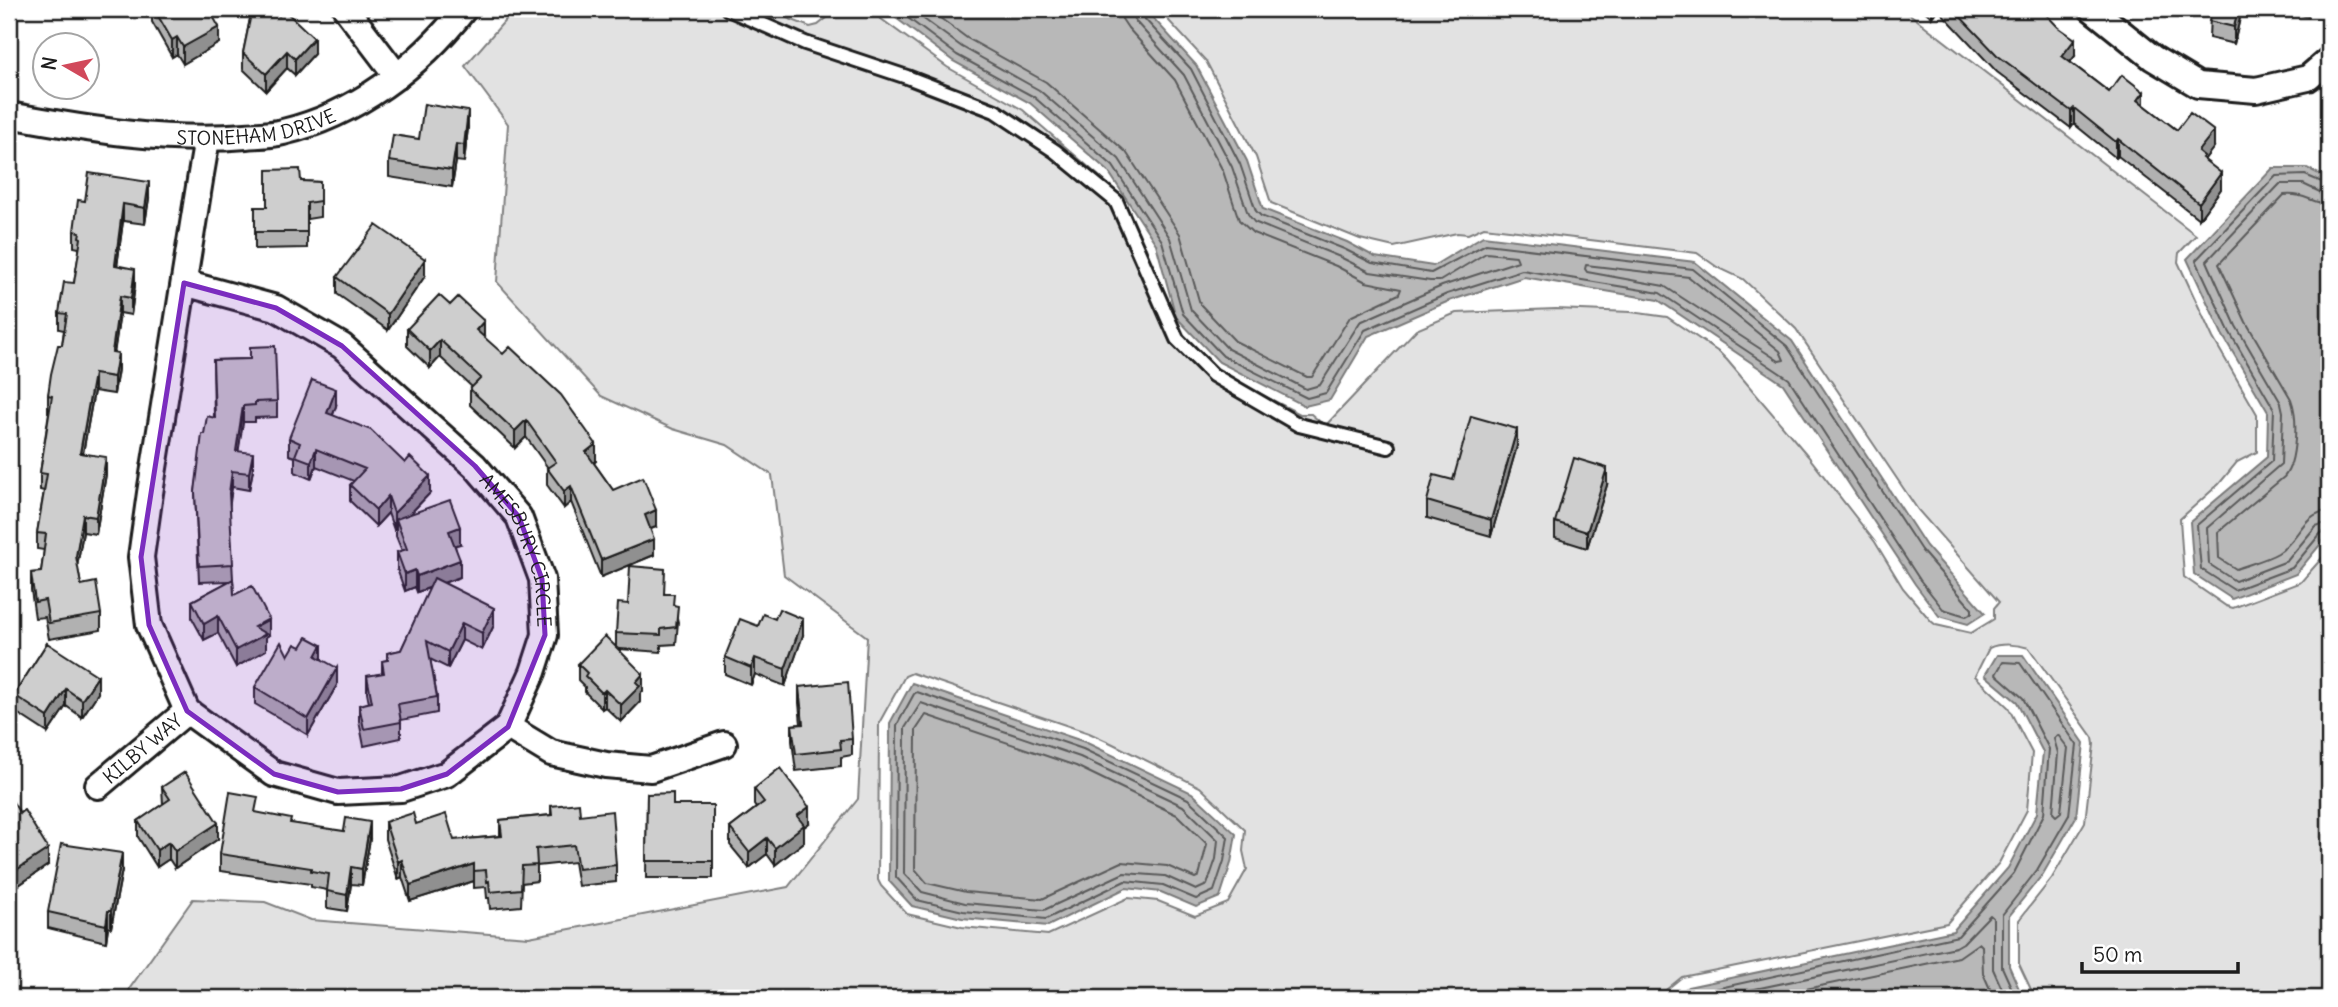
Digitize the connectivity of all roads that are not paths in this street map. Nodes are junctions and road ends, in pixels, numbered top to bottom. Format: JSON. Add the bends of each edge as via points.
{"nodes":[{"id":1,"x":346,"y":9,"type":"edge"},
{"id":2,"x":464,"y":9,"type":"edge"},
{"id":3,"x":727,"y":9,"type":"edge"},
{"id":4,"x":2092,"y":9,"type":"edge"},
{"id":5,"x":2329,"y":60,"type":"edge"},
{"id":6,"x":397,"y":76,"type":"junction"},
{"id":7,"x":9,"y":115,"type":"edge"},
{"id":8,"x":207,"y":139,"type":"junction"},
{"id":9,"x":184,"y":283,"type":"junction"},
{"id":10,"x":1388,"y":447,"type":"dead end"},
{"id":11,"x":187,"y":711,"type":"junction"},
{"id":12,"x":508,"y":727,"type":"junction"},
{"id":13,"x":724,"y":744,"type":"dead end"},
{"id":14,"x":98,"y":786,"type":"dead end"}],
"edges":[{"from":1,"to":6,"type":"street"},
{"from":2,"to":6,"type":"street","name":"STONEHAM DRIVE","via":[[446,32]]},
{"from":3,"to":10,"type":"lane","via":[[805,43],[995,111],[1055,151],[1116,201],[1177,339],[1213,375],[1299,425]]},
{"from":4,"to":5,"type":"street","via":[[2152,58],[2198,85],[2256,90],[2308,78]]},
{"from":6,"to":8,"type":"street","name":"STONEHAM DRIVE","via":[[338,114],[282,133]]},
{"from":7,"to":8,"type":"street","name":"STONEHAM DRIVE","via":[[75,127]]},
{"from":8,"to":9,"type":"street"},
{"from":9,"to":11,"type":"street","via":[[141,558],[149,625]]},
{"from":9,"to":12,"type":"street","name":"AMESBURY CIRCLE","via":[[276,308],[342,346],[475,467],[519,517],[542,579],[545,635]]},
{"from":11,"to":12,"type":"street","name":"AMESBURY CIRCLE","via":[[274,774],[338,792],[401,789],[447,774]]},
{"from":11,"to":14,"type":"street","name":"KILBY WAY"},
{"from":12,"to":13,"type":"street","via":[[551,752],[606,765],[651,769]]}]}
